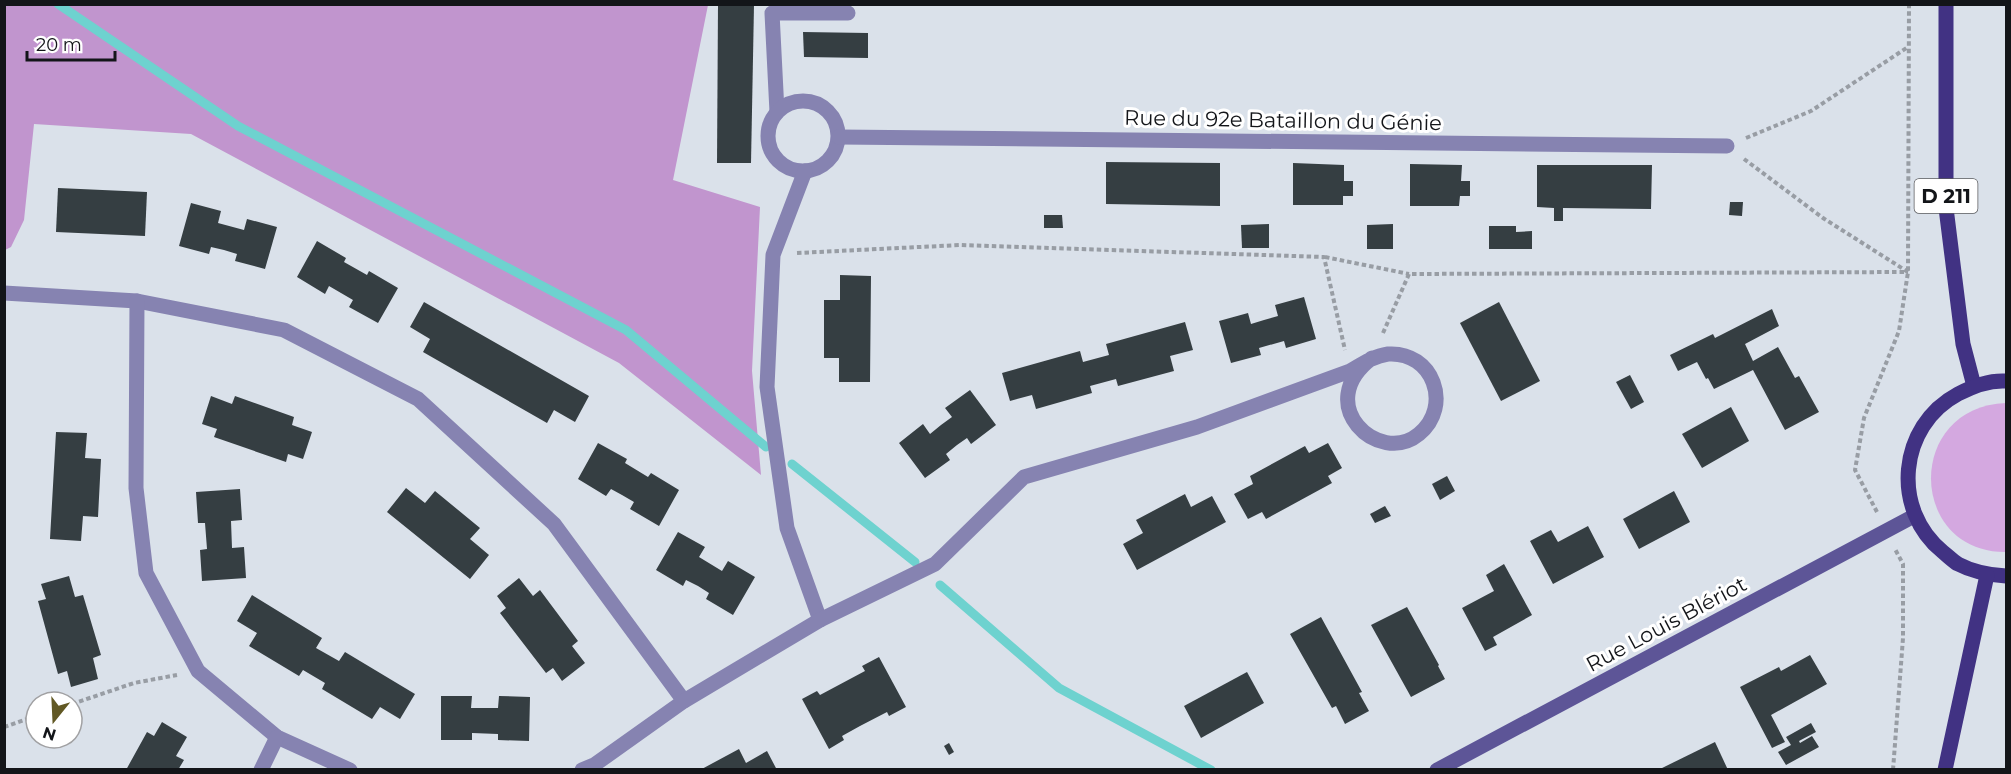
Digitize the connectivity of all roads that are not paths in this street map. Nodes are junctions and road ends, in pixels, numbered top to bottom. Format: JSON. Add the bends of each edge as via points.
{"nodes":[{"id":1,"x":1946,"y":4,"type":"edge"},
{"id":2,"x":848,"y":13,"type":"dead end"},
{"id":3,"x":777,"y":112,"type":"junction"},
{"id":4,"x":839,"y":137,"type":"junction"},
{"id":5,"x":1727,"y":146,"type":"road end"},
{"id":6,"x":805,"y":171,"type":"junction"},
{"id":7,"x":4,"y":293,"type":"edge"},
{"id":8,"x":137,"y":301,"type":"junction"},
{"id":9,"x":1372,"y":358,"type":"junction"},
{"id":10,"x":2007,"y":381,"type":"edge"},
{"id":11,"x":1974,"y":386,"type":"junction"},
{"id":12,"x":1914,"y":516,"type":"junction"},
{"id":13,"x":1987,"y":574,"type":"junction"},
{"id":14,"x":2007,"y":576,"type":"edge"},
{"id":15,"x":820,"y":620,"type":"junction"},
{"id":16,"x":684,"y":701,"type":"junction"},
{"id":17,"x":277,"y":737,"type":"junction"},
{"id":18,"x":261,"y":770,"type":"edge"},
{"id":19,"x":350,"y":770,"type":"edge"},
{"id":20,"x":582,"y":770,"type":"edge"},
{"id":21,"x":1437,"y":770,"type":"edge"},
{"id":22,"x":1945,"y":770,"type":"edge"}],
"edges":[{"from":1,"to":11,"type":"main road","number":"D 211","via":[[1946,208],[1963,344]]},
{"from":2,"to":3,"type":"street","via":[[772,13]]},
{"from":3,"to":4,"type":"street","via":[[794,101],[814,102],[828,110]]},
{"from":3,"to":6,"type":"street","via":[[768,133],[771,151],[778,161]]},
{"from":4,"to":5,"type":"street","name":"Rue du 92e Bataillon du Génie"},
{"from":4,"to":6,"type":"street","via":[[828,161]]},
{"from":6,"to":15,"type":"street","via":[[773,255],[767,387],[788,528]]},
{"from":7,"to":8,"type":"street"},
{"from":8,"to":16,"type":"street","via":[[284,330],[418,399],[554,524]]},
{"from":8,"to":17,"type":"street","via":[[135,488],[146,573],[198,671]]},
{"from":9,"to":9,"type":"street","via":[[1351,381],[1347,396],[1351,417],[1360,430],[1380,442],[1410,440],[1429,424],[1435,411],[1434,382],[1417,362],[1402,355]]},
{"from":9,"to":15,"type":"street","via":[[1350,371],[1197,427],[1024,477],[936,564]]},
{"from":10,"to":11,"type":"main road"},
{"from":11,"to":12,"type":"main road","via":[[1946,401],[1924,424],[1910,453],[1907,484]]},
{"from":12,"to":13,"type":"main road","via":[[1932,543],[1957,563]]},
{"from":12,"to":21,"type":"street","name":"Rue Louis Blériot"},
{"from":13,"to":14,"type":"main road"},
{"from":13,"to":22,"type":"main road"},
{"from":15,"to":16,"type":"street"},
{"from":16,"to":20,"type":"street"},
{"from":17,"to":18,"type":"street"},
{"from":17,"to":19,"type":"street"}]}
